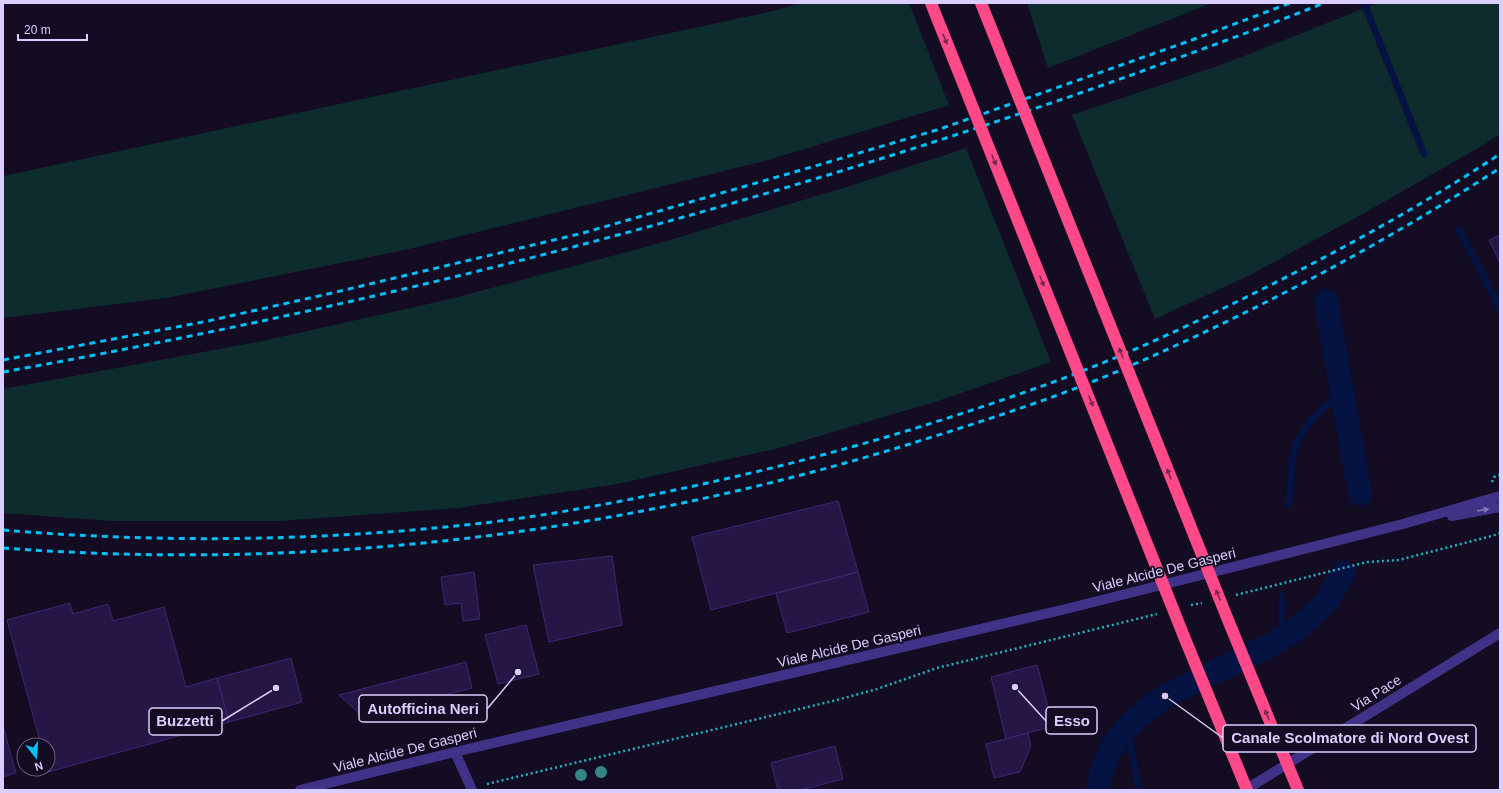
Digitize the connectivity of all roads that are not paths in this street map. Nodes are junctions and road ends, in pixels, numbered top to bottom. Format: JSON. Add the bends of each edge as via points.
{"nodes":[{"id":1,"x":931,"y":3,"type":"edge"},
{"id":2,"x":981,"y":3,"type":"edge"},
{"id":3,"x":1500,"y":496,"type":"edge"},
{"id":4,"x":1500,"y":507,"type":"edge"},
{"id":5,"x":1403,"y":524,"type":"junction"},
{"id":6,"x":1500,"y":633,"type":"edge"},
{"id":7,"x":455,"y":752,"type":"junction"},
{"id":8,"x":472,"y":789,"type":"edge"},
{"id":9,"x":300,"y":790,"type":"edge"},
{"id":10,"x":1246,"y":790,"type":"edge"},
{"id":11,"x":1298,"y":790,"type":"edge"}],
"edges":[{"from":1,"to":10,"type":"highway","one_way":true,"bridge":true},
{"from":11,"to":2,"type":"highway","one_way":true,"bridge":true},
{"from":3,"to":5,"type":"street","name":"Viale Alcide De Gasperi"},
{"from":5,"to":4,"type":"street","name":"Viale Alcide De Gasperi","one_way":true},
{"from":5,"to":7,"type":"street","name":"Viale Alcide De Gasperi","via":[[1051,613]]},
{"from":6,"to":10,"type":"street","name":"Via Pace"},
{"from":7,"to":8,"type":"street"},
{"from":7,"to":9,"type":"street","name":"Viale Alcide De Gasperi"}]}
